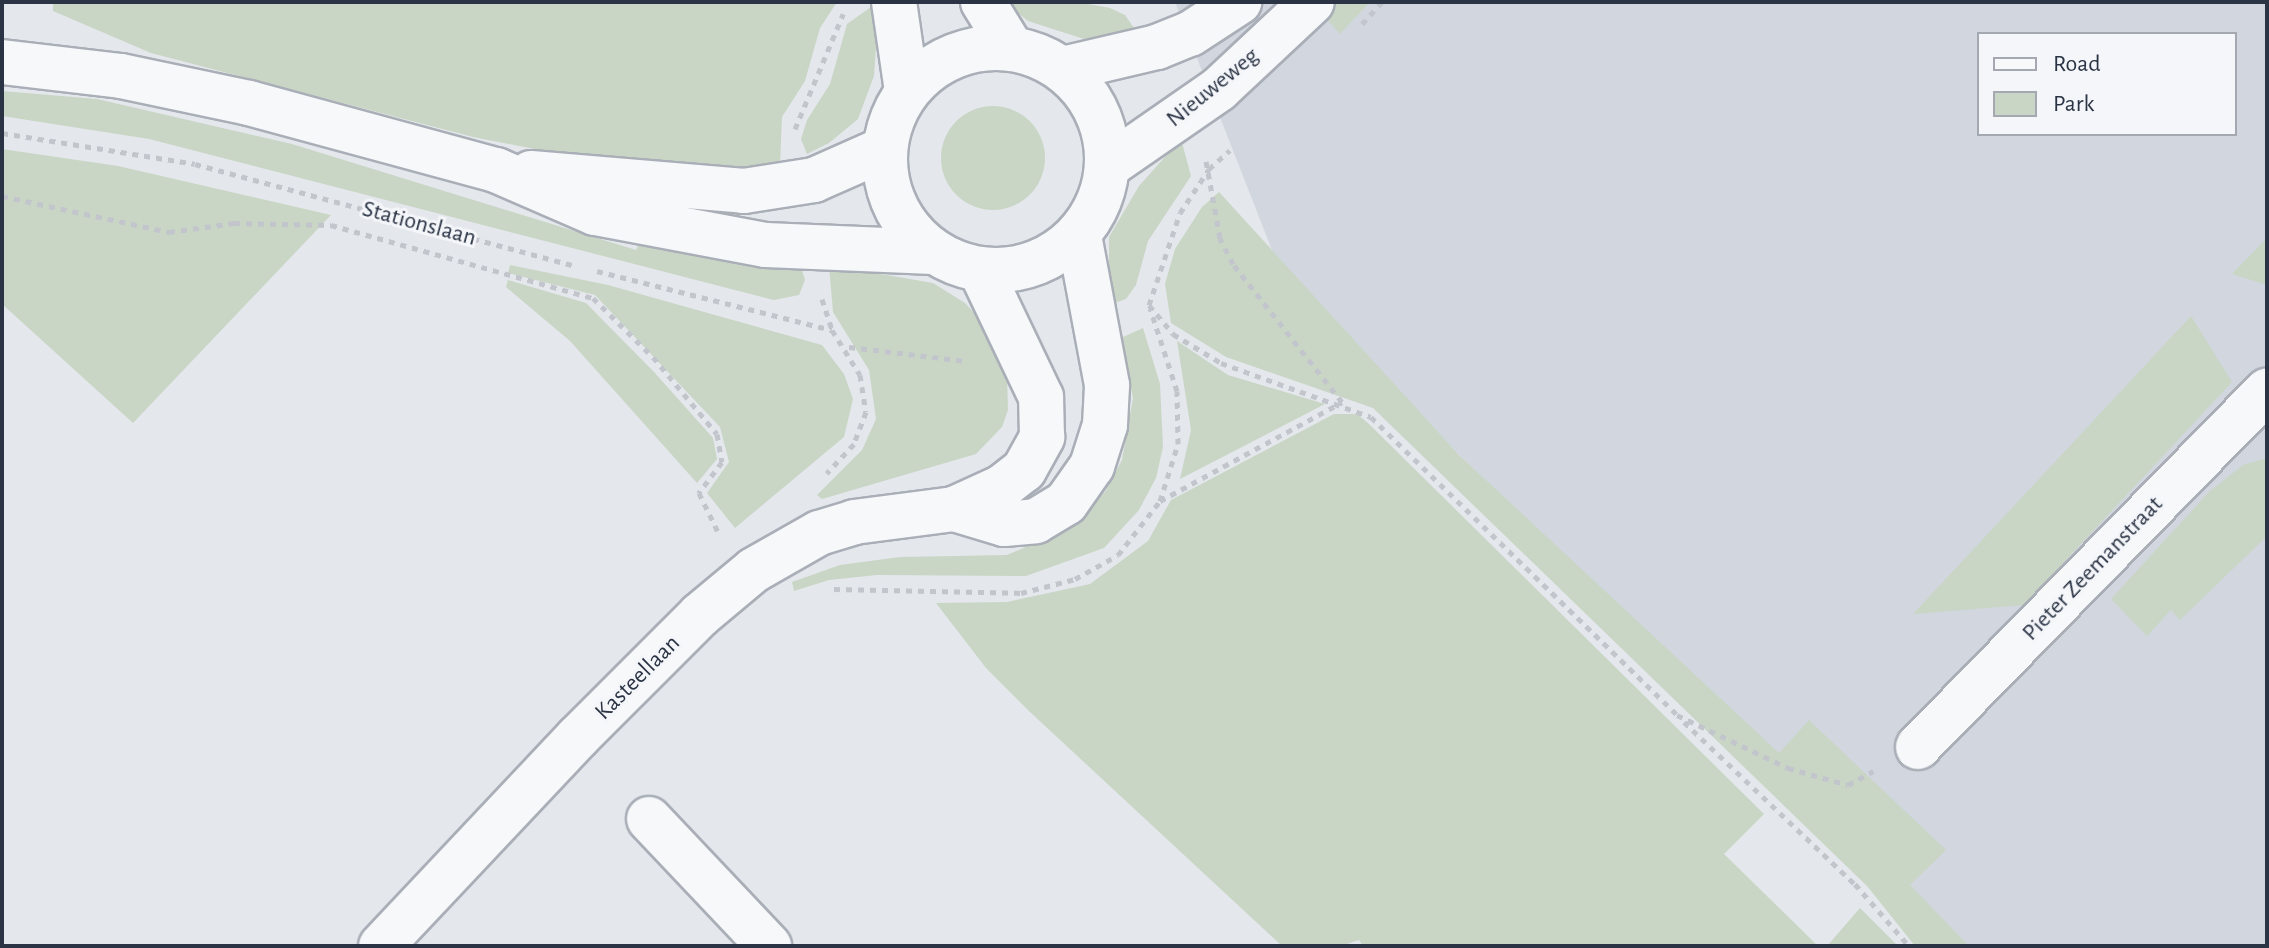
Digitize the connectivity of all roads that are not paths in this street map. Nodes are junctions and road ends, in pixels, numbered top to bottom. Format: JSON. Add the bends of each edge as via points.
{"nodes":[{"id":1,"x":894,"y":2,"type":"edge"},
{"id":2,"x":983,"y":2,"type":"edge"},
{"id":3,"x":1239,"y":2,"type":"edge"},
{"id":4,"x":1312,"y":2,"type":"edge"},
{"id":5,"x":1012,"y":49,"type":"junction"},
{"id":6,"x":2,"y":62,"type":"edge"},
{"id":7,"x":1063,"y":69,"type":"junction"},
{"id":8,"x":907,"y":91,"type":"junction"},
{"id":9,"x":884,"y":149,"type":"junction"},
{"id":10,"x":1108,"y":166,"type":"junction"},
{"id":11,"x":496,"y":170,"type":"junction"},
{"id":12,"x":1079,"y":235,"type":"junction"},
{"id":13,"x":933,"y":252,"type":"junction"},
{"id":14,"x":981,"y":271,"type":"junction"},
{"id":15,"x":2267,"y":391,"type":"edge"},
{"id":16,"x":954,"y":509,"type":"junction"},
{"id":17,"x":1918,"y":747,"type":"road end"},
{"id":18,"x":649,"y":819,"type":"dead end"},
{"id":19,"x":381,"y":946,"type":"edge"},
{"id":20,"x":769,"y":946,"type":"edge"}],
"edges":[{"from":1,"to":8,"type":"street"},
{"from":2,"to":5,"type":"street"},
{"from":3,"to":7,"type":"street","name":"Nieuweweg","via":[[1190,34],[1157,47]]},
{"from":4,"to":10,"type":"street","name":"Nieuweweg","via":[[1219,89]]},
{"from":5,"to":7,"type":"street"},
{"from":5,"to":8,"type":"street","via":[[954,55]]},
{"from":6,"to":11,"type":"street","via":[[121,76],[249,103]]},
{"from":7,"to":10,"type":"street","via":[[1097,112]]},
{"from":8,"to":9,"type":"street"},
{"from":9,"to":11,"type":"street","via":[[814,180],[744,191]]},
{"from":9,"to":13,"type":"street","via":[[885,179],[895,207],[911,233]]},
{"from":10,"to":12,"type":"street","via":[[1094,214]]},
{"from":11,"to":13,"type":"street","via":[[595,213],[712,237],[815,249]]},
{"from":12,"to":14,"type":"street","via":[[1051,257],[1018,269]]},
{"from":12,"to":16,"type":"street","name":"Kasteellaan","via":[[1107,385],[1105,425],[1092,466],[1066,503],[1036,521],[1004,524]]},
{"from":13,"to":14,"type":"street"},
{"from":14,"to":16,"type":"street","name":"Kasteellaan","via":[[1037,380],[1042,437],[1024,470],[1002,487]]},
{"from":15,"to":17,"type":"street","name":"Pieter Zeemanstraat"},
{"from":16,"to":19,"type":"street","name":"Kasteellaan","via":[[854,522],[819,533],[754,570],[700,615],[577,738]]},
{"from":18,"to":20,"type":"street"}]}
